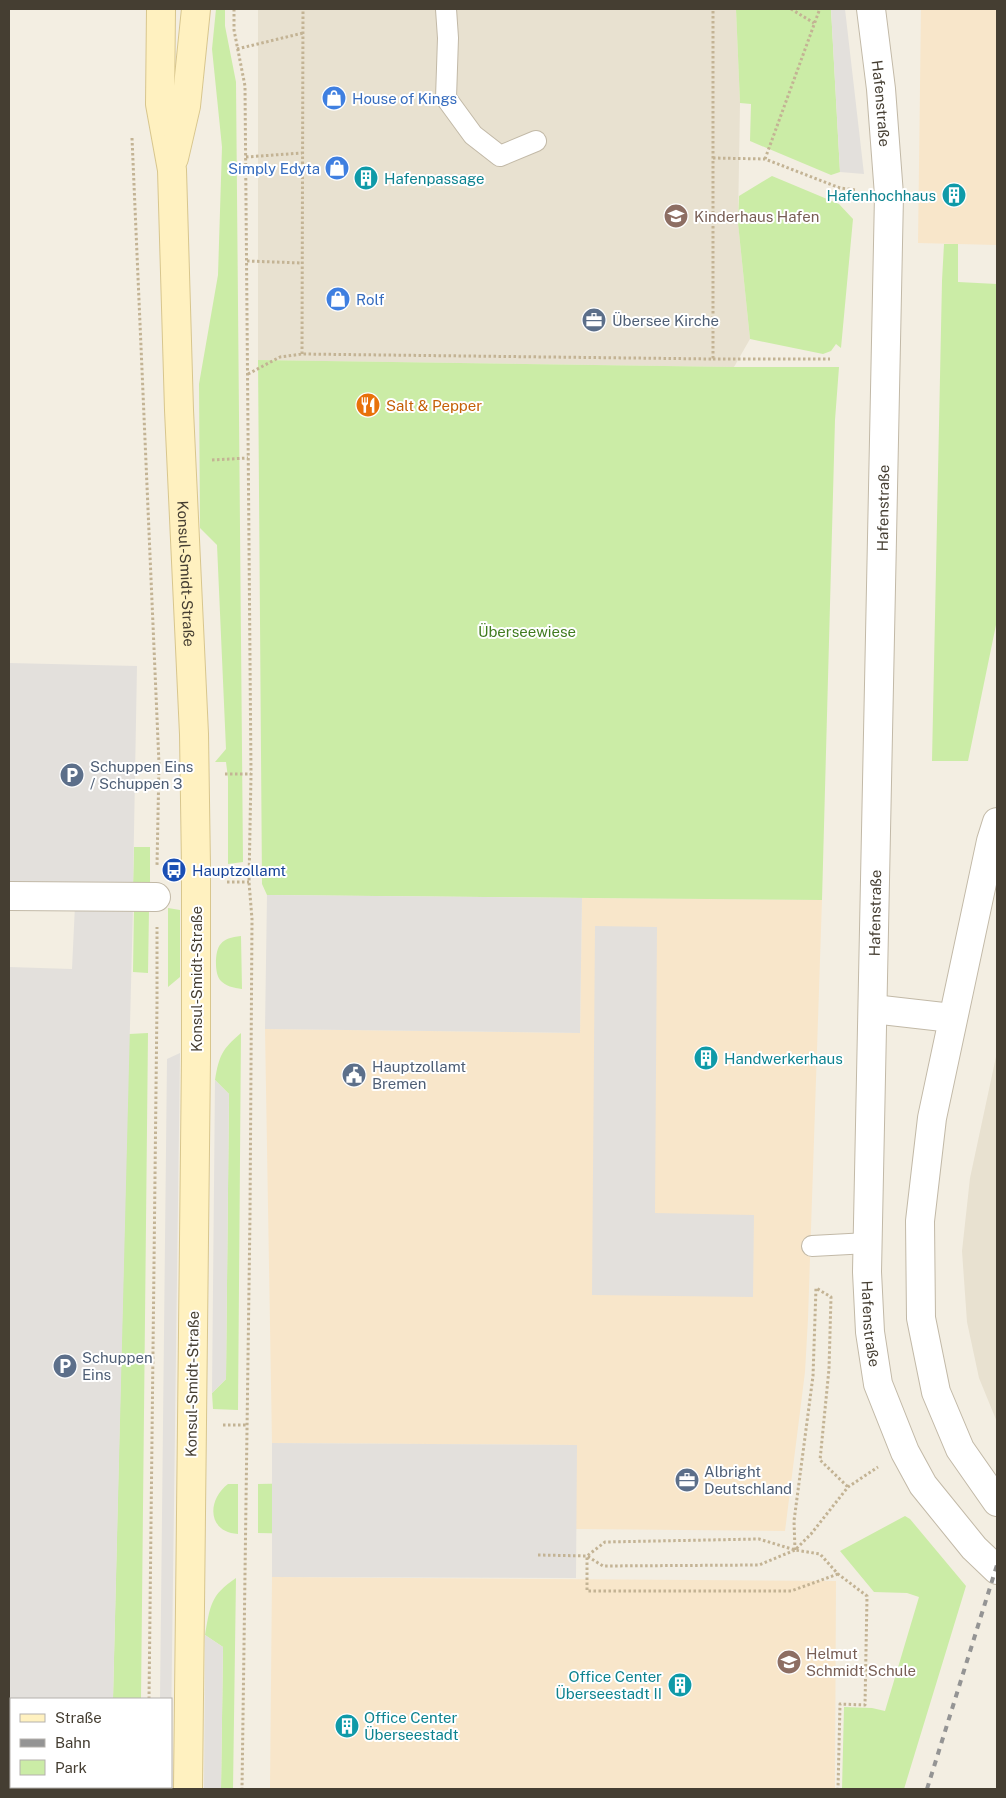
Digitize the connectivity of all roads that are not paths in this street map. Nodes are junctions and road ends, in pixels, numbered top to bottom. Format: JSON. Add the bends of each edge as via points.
{"nodes":[{"id":1,"x":162,"y":9,"type":"edge"},
{"id":2,"x":196,"y":9,"type":"edge"},
{"id":3,"x":446,"y":9,"type":"edge"},
{"id":4,"x":871,"y":9,"type":"edge"},
{"id":5,"x":536,"y":141,"type":"dead end"},
{"id":6,"x":172,"y":170,"type":"junction"},
{"id":7,"x":997,"y":822,"type":"edge"},
{"id":8,"x":9,"y":896,"type":"edge"},
{"id":9,"x":156,"y":897,"type":"road end"},
{"id":10,"x":873,"y":1009,"type":"junction"},
{"id":11,"x":952,"y":1018,"type":"junction"},
{"id":12,"x":868,"y":1243,"type":"junction"},
{"id":13,"x":812,"y":1246,"type":"dead end"},
{"id":14,"x":997,"y":1502,"type":"edge"},
{"id":15,"x":997,"y":1570,"type":"edge"},
{"id":16,"x":188,"y":1789,"type":"edge"}],
"edges":[{"from":1,"to":6,"type":"street","name":"Konsul-Smidt-Straße","via":[[160,104]]},
{"from":2,"to":6,"type":"street","name":"Konsul-Smidt-Straße","via":[[186,106]]},
{"from":3,"to":5,"type":"lane","via":[[446,98],[473,135],[500,156]]},
{"from":4,"to":10,"type":"street","name":"Hafenstraße","via":[[889,195]]},
{"from":6,"to":16,"type":"street","name":"Konsul-Smidt-Straße","via":[[194,734],[196,866]]},
{"from":7,"to":11,"type":"street"},
{"from":8,"to":9,"type":"street"},
{"from":10,"to":11,"type":"street"},
{"from":10,"to":12,"type":"street","name":"Hafenstraße"},
{"from":11,"to":14,"type":"street","via":[[932,1118],[920,1221],[921,1318],[936,1392],[960,1448]]},
{"from":12,"to":13,"type":"lane"},
{"from":12,"to":15,"type":"street","name":"Hafenstraße","via":[[870,1332],[878,1384],[905,1452],[923,1485],[974,1548]]}]}
